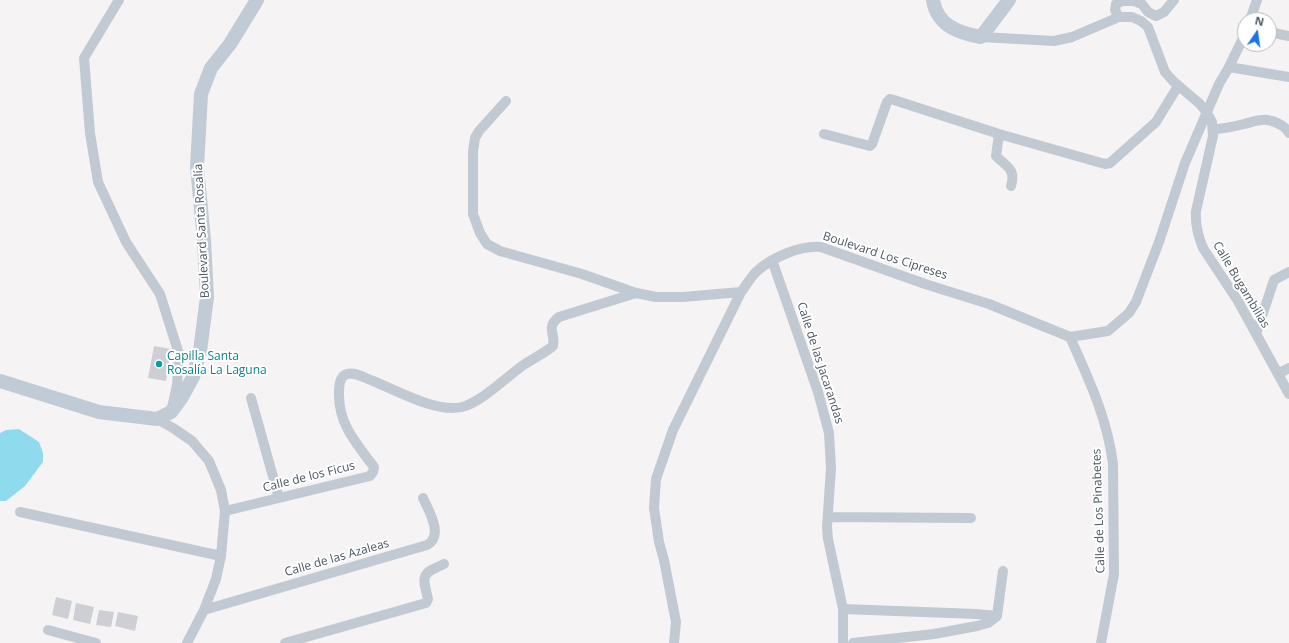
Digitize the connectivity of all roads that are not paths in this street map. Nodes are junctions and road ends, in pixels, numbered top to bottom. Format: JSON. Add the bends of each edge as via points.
{"nodes":[{"id":1,"x":119,"y":0,"type":"edge"},
{"id":2,"x":257,"y":0,"type":"edge"},
{"id":3,"x":933,"y":0,"type":"edge"},
{"id":4,"x":1009,"y":0,"type":"edge"},
{"id":5,"x":1174,"y":0,"type":"edge"},
{"id":6,"x":1257,"y":0,"type":"edge"},
{"id":7,"x":1253,"y":12,"type":"edge"},
{"id":8,"x":1119,"y":17,"type":"junction"},
{"id":9,"x":1277,"y":34,"type":"edge"},
{"id":10,"x":1289,"y":36,"type":"edge"},
{"id":11,"x":982,"y":37,"type":"junction"},
{"id":12,"x":1237,"y":50,"type":"edge"},
{"id":13,"x":1229,"y":67,"type":"junction"},
{"id":14,"x":1289,"y":77,"type":"edge"},
{"id":15,"x":1178,"y":86,"type":"junction"},
{"id":16,"x":506,"y":101,"type":"dead end"},
{"id":17,"x":1207,"y":113,"type":"junction"},
{"id":18,"x":1213,"y":130,"type":"junction"},
{"id":19,"x":1289,"y":133,"type":"edge"},
{"id":20,"x":824,"y":134,"type":"dead end"},
{"id":21,"x":999,"y":134,"type":"junction"},
{"id":22,"x":1011,"y":186,"type":"dead end"},
{"id":23,"x":772,"y":260,"type":"junction"},
{"id":24,"x":1289,"y":272,"type":"edge"},
{"id":25,"x":741,"y":292,"type":"junction"},
{"id":26,"x":636,"y":293,"type":"junction"},
{"id":27,"x":1256,"y":334,"type":"junction"},
{"id":28,"x":1070,"y":337,"type":"junction"},
{"id":29,"x":1289,"y":368,"type":"edge"},
{"id":30,"x":1278,"y":374,"type":"junction"},
{"id":31,"x":0,"y":381,"type":"edge"},
{"id":32,"x":1289,"y":394,"type":"edge"},
{"id":33,"x":251,"y":398,"type":"dead end"},
{"id":34,"x":171,"y":412,"type":"junction"},
{"id":35,"x":157,"y":419,"type":"junction"},
{"id":36,"x":279,"y":498,"type":"junction"},
{"id":37,"x":423,"y":498,"type":"dead end"},
{"id":38,"x":225,"y":511,"type":"junction"},
{"id":39,"x":20,"y":512,"type":"dead end"},
{"id":40,"x":828,"y":517,"type":"junction"},
{"id":41,"x":971,"y":518,"type":"dead end"},
{"id":42,"x":221,"y":556,"type":"junction"},
{"id":43,"x":444,"y":564,"type":"dead end"},
{"id":44,"x":1003,"y":571,"type":"dead end"},
{"id":45,"x":843,"y":609,"type":"junction"},
{"id":46,"x":204,"y":610,"type":"junction"},
{"id":47,"x":965,"y":614,"type":"junction"},
{"id":48,"x":997,"y":616,"type":"junction"},
{"id":49,"x":965,"y":629,"type":"junction"},
{"id":50,"x":48,"y":630,"type":"dead end"},
{"id":51,"x":189,"y":642,"type":"edge"},
{"id":52,"x":96,"y":643,"type":"edge"},
{"id":53,"x":285,"y":643,"type":"edge"},
{"id":54,"x":674,"y":643,"type":"edge"},
{"id":55,"x":844,"y":643,"type":"edge"},
{"id":56,"x":853,"y":643,"type":"edge"},
{"id":57,"x":1102,"y":643,"type":"edge"}],
"edges":[{"from":1,"to":34,"type":"street","via":[[84,58],[90,133],[98,182],[126,242],[160,294],[179,354],[177,385]]},
{"from":2,"to":34,"type":"street","name":"Boulevard Santa Rosalía","via":[[230,44],[211,68],[201,94],[197,167],[207,297],[200,351],[193,377]]},
{"from":3,"to":11,"type":"street","via":[[940,18],[956,30]]},
{"from":4,"to":11,"type":"street"},
{"from":5,"to":8,"type":"street","via":[[1164,12],[1156,16],[1148,12],[1142,4],[1123,1],[1116,4],[1115,10]]},
{"from":6,"to":7,"type":"street"},
{"from":8,"to":11,"type":"street","via":[[1077,35],[1054,41]]},
{"from":8,"to":15,"type":"street","via":[[1132,17],[1148,28],[1165,72]]},
{"from":9,"to":10,"type":"street"},
{"from":12,"to":13,"type":"street"},
{"from":13,"to":14,"type":"street"},
{"from":13,"to":17,"type":"street"},
{"from":15,"to":17,"type":"street"},
{"from":15,"to":21,"type":"street","via":[[1156,122],[1110,163]]},
{"from":16,"to":26,"type":"street","via":[[478,130],[473,151],[473,214],[487,244],[500,251],[582,274]]},
{"from":17,"to":18,"type":"street","name":"Calle Bugambilias"},
{"from":17,"to":28,"type":"street","via":[[1180,176],[1136,302],[1108,331]]},
{"from":18,"to":19,"type":"street","via":[[1261,120],[1275,122]]},
{"from":18,"to":27,"type":"street","name":"Calle Bugambilias","via":[[1195,222],[1203,248]]},
{"from":20,"to":21,"type":"street","via":[[870,146],[890,99]]},
{"from":21,"to":22,"type":"street","via":[[996,156],[1010,169],[1013,179]]},
{"from":23,"to":25,"type":"street","name":"Boulevard Los Cipreses","via":[[755,273]]},
{"from":23,"to":28,"type":"street","name":"Boulevard Los Cipreses","via":[[812,246],[821,247],[989,304]]},
{"from":23,"to":40,"type":"street","name":"Calle de las Jacarandas","via":[[818,392],[829,433],[831,468]]},
{"from":24,"to":27,"type":"street","via":[[1274,280]]},
{"from":25,"to":26,"type":"street","via":[[683,297],[656,297]]},
{"from":25,"to":54,"type":"street","name":"Boulevard Los Cipreses","via":[[673,430],[656,480],[654,508],[658,542],[676,622]]},
{"from":26,"to":36,"type":"street","name":"Calle de los Ficus","via":[[559,317],[553,322],[551,329],[553,346],[477,400],[463,407],[433,406],[361,376],[346,374],[339,384],[343,420],[348,433],[374,467],[373,472],[370,476]]},
{"from":27,"to":30,"type":"street","name":"Calle Bugambilias"},
{"from":28,"to":57,"type":"street","name":"Calle de Los Pinabetes","via":[[1099,403],[1113,464],[1114,574]]},
{"from":29,"to":30,"type":"street"},
{"from":30,"to":32,"type":"street","name":"Calle Bugambilias"},
{"from":31,"to":35,"type":"street","via":[[99,412]]},
{"from":33,"to":36,"type":"street"},
{"from":34,"to":35,"type":"street","name":"Boulevard Santa Rosalía"},
{"from":35,"to":38,"type":"street","via":[[192,442],[209,461]]},
{"from":36,"to":38,"type":"street","name":"Calle de los Ficus"},
{"from":37,"to":46,"type":"street","name":"Calle de las Azaleas","via":[[435,532],[432,543]]},
{"from":38,"to":42,"type":"street"},
{"from":39,"to":42,"type":"street"},
{"from":40,"to":41,"type":"street"},
{"from":40,"to":45,"type":"street","name":"Calle de las Jacarandas","via":[[828,539]]},
{"from":42,"to":46,"type":"street","via":[[216,579]]},
{"from":43,"to":53,"type":"street","via":[[425,574],[424,583],[428,598],[426,603]]},
{"from":44,"to":48,"type":"street"},
{"from":45,"to":47,"type":"street"},
{"from":45,"to":55,"type":"street","name":"Calle de las Jacarandas"},
{"from":46,"to":51,"type":"street"},
{"from":47,"to":48,"type":"street"},
{"from":47,"to":49,"type":"street"},
{"from":48,"to":49,"type":"street","via":[[988,623]]},
{"from":49,"to":56,"type":"street"},
{"from":50,"to":52,"type":"street"}]}
